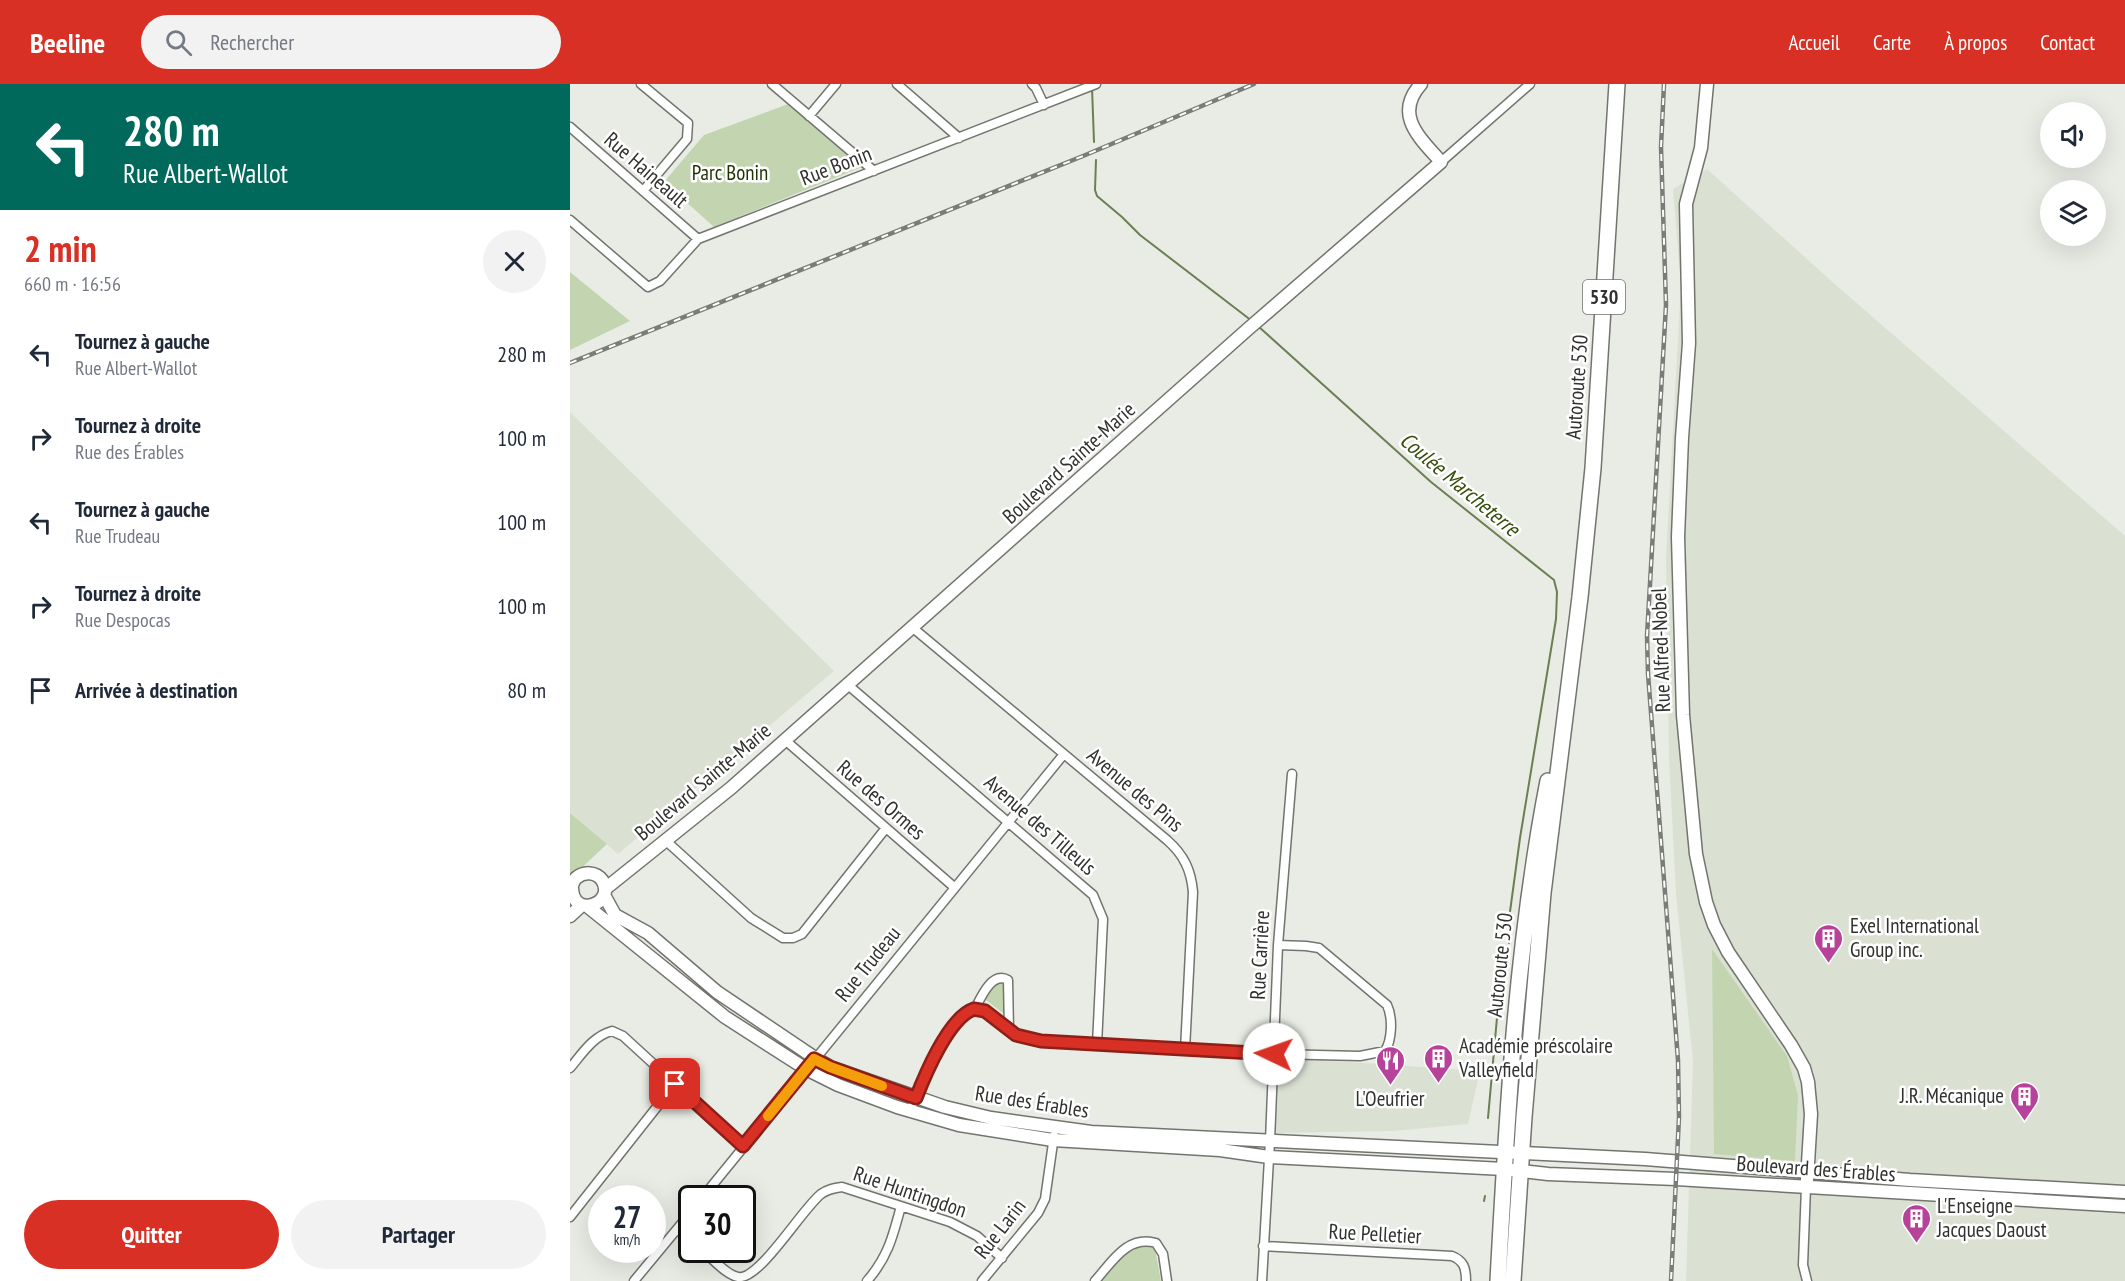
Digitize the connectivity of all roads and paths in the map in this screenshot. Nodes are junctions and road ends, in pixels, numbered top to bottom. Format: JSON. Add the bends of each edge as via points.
{"nodes":[{"id":1,"x":641,"y":84,"type":"edge"},
{"id":2,"x":772,"y":84,"type":"edge"},
{"id":3,"x":836,"y":84,"type":"edge"},
{"id":4,"x":897,"y":84,"type":"edge"},
{"id":5,"x":1032,"y":84,"type":"edge"},
{"id":6,"x":1096,"y":84,"type":"edge"},
{"id":7,"x":1421,"y":84,"type":"edge"},
{"id":8,"x":1530,"y":84,"type":"edge"},
{"id":9,"x":1617,"y":84,"type":"edge"},
{"id":10,"x":1707,"y":84,"type":"edge"},
{"id":11,"x":1048,"y":104,"type":"junction"},
{"id":12,"x":809,"y":116,"type":"junction"},
{"id":13,"x":570,"y":127,"type":"edge"},
{"id":14,"x":959,"y":138,"type":"junction"},
{"id":15,"x":1441,"y":162,"type":"junction"},
{"id":16,"x":874,"y":171,"type":"junction"},
{"id":17,"x":643,"y":191,"type":"junction"},
{"id":18,"x":570,"y":220,"type":"edge"},
{"id":19,"x":698,"y":239,"type":"junction"},
{"id":20,"x":913,"y":628,"type":"junction"},
{"id":21,"x":848,"y":685,"type":"junction"},
{"id":22,"x":785,"y":740,"type":"junction"},
{"id":23,"x":1064,"y":754,"type":"junction"},
{"id":24,"x":1292,"y":774,"type":"dead end"},
{"id":25,"x":1008,"y":821,"type":"junction"},
{"id":26,"x":886,"y":828,"type":"junction"},
{"id":27,"x":665,"y":840,"type":"junction"},
{"id":28,"x":630,"y":868,"type":"junction"},
{"id":29,"x":597,"y":876,"type":"junction"},
{"id":30,"x":954,"y":887,"type":"junction"},
{"id":31,"x":571,"y":889,"type":"edge"},
{"id":32,"x":604,"y":892,"type":"junction"},
{"id":33,"x":585,"y":906,"type":"junction"},
{"id":34,"x":570,"y":916,"type":"edge"},
{"id":35,"x":1278,"y":945,"type":"junction"},
{"id":36,"x":975,"y":1009,"type":"junction"},
{"id":37,"x":1008,"y":1030,"type":"junction"},
{"id":38,"x":1097,"y":1045,"type":"junction"},
{"id":39,"x":1185,"y":1050,"type":"junction"},
{"id":40,"x":1274,"y":1054,"type":"junction"},
{"id":41,"x":814,"y":1059,"type":"junction"},
{"id":42,"x":570,"y":1068,"type":"edge"},
{"id":43,"x":806,"y":1069,"type":"junction"},
{"id":44,"x":675,"y":1084,"type":"junction"},
{"id":45,"x":916,"y":1098,"type":"junction"},
{"id":46,"x":910,"y":1111,"type":"junction"},
{"id":47,"x":1054,"y":1127,"type":"junction"},
{"id":48,"x":1053,"y":1140,"type":"junction"},
{"id":49,"x":1270,"y":1141,"type":"junction"},
{"id":50,"x":743,"y":1146,"type":"junction"},
{"id":51,"x":1514,"y":1152,"type":"junction"},
{"id":52,"x":1269,"y":1157,"type":"junction"},
{"id":53,"x":1504,"y":1169,"type":"junction"},
{"id":54,"x":1520,"y":1170,"type":"junction"},
{"id":55,"x":1807,"y":1173,"type":"junction"},
{"id":56,"x":712,"y":1185,"type":"edge"},
{"id":57,"x":1806,"y":1187,"type":"junction"},
{"id":58,"x":2125,"y":1192,"type":"edge"},
{"id":59,"x":901,"y":1206,"type":"junction"},
{"id":60,"x":2125,"y":1206,"type":"edge"},
{"id":61,"x":570,"y":1217,"type":"edge"},
{"id":62,"x":678,"y":1229,"type":"edge"},
{"id":63,"x":1263,"y":1246,"type":"junction"},
{"id":64,"x":1002,"y":1258,"type":"junction"},
{"id":65,"x":718,"y":1263,"type":"edge"},
{"id":66,"x":634,"y":1281,"type":"edge"},
{"id":67,"x":867,"y":1281,"type":"edge"},
{"id":68,"x":982,"y":1281,"type":"edge"},
{"id":69,"x":1095,"y":1281,"type":"edge"},
{"id":70,"x":1167,"y":1281,"type":"edge"},
{"id":71,"x":1262,"y":1281,"type":"edge"},
{"id":72,"x":1466,"y":1281,"type":"edge"},
{"id":73,"x":1498,"y":1281,"type":"edge"},
{"id":74,"x":1513,"y":1281,"type":"edge"},
{"id":75,"x":1807,"y":1281,"type":"edge"}],
"edges":[{"from":1,"to":17,"type":"street","via":[[688,123],[687,139]]},
{"from":2,"to":12,"type":"street"},
{"from":3,"to":12,"type":"street"},
{"from":4,"to":14,"type":"street"},
{"from":5,"to":11,"type":"street"},
{"from":6,"to":11,"type":"street","name":"Rue Bonin"},
{"from":7,"to":15,"type":"street","via":[[1408,105],[1410,119]]},
{"from":8,"to":15,"type":"street","name":"Boulevard Sainte-Marie"},
{"from":9,"to":51,"type":"highway","name":"Autoroute 530","number":"530","via":[[1586,544]]},
{"from":10,"to":55,"type":"street","name":"Rue Alfred-Nobel","via":[[1701,148],[1686,204],[1689,343],[1678,549],[1683,715],[1700,880],[1714,925],[1728,952],[1804,1068],[1811,1114]]},
{"from":11,"to":14,"type":"street","name":"Rue Bonin"},
{"from":12,"to":16,"type":"street"},
{"from":13,"to":17,"type":"street","name":"Rue Haineault"},
{"from":14,"to":16,"type":"street","name":"Rue Bonin"},
{"from":15,"to":20,"type":"street","name":"Boulevard Sainte-Marie"},
{"from":16,"to":19,"type":"street","name":"Rue Bonin"},
{"from":17,"to":19,"type":"street","name":"Rue Haineault"},
{"from":18,"to":19,"type":"street","name":"Rue Bonin","via":[[648,286],[660,281]]},
{"from":20,"to":21,"type":"street","name":"Boulevard Sainte-Marie"},
{"from":20,"to":23,"type":"street","name":"Avenue des Pins"},
{"from":21,"to":22,"type":"street","name":"Boulevard Sainte-Marie"},
{"from":21,"to":25,"type":"street","name":"Avenue des Tilleuls"},
{"from":22,"to":26,"type":"street","name":"Rue des Ormes"},
{"from":22,"to":27,"type":"street","name":"Boulevard Sainte-Marie"},
{"from":23,"to":25,"type":"street","name":"Rue Trudeau"},
{"from":23,"to":39,"type":"street","name":"Avenue des Pins","via":[[1176,848],[1187,864],[1193,892]]},
{"from":24,"to":35,"type":"street","name":"Rue Carrière"},
{"from":25,"to":30,"type":"street","name":"Rue Trudeau"},
{"from":25,"to":38,"type":"street","name":"Avenue des Tilleuls","via":[[1088,890],[1101,911]]},
{"from":26,"to":27,"type":"street","via":[[802,934],[793,938],[783,938],[752,918]]},
{"from":26,"to":30,"type":"street","name":"Rue des Ormes"},
{"from":27,"to":28,"type":"street","name":"Boulevard Sainte-Marie"},
{"from":28,"to":29,"type":"street","name":"Boulevard Sainte-Marie"},
{"from":28,"to":32,"type":"street","name":"Boulevard Sainte-Marie"},
{"from":29,"to":31,"type":"street","name":"Boulevard Sainte-Marie","via":[[581,874]]},
{"from":29,"to":32,"type":"street","via":[[604,884]]},
{"from":30,"to":41,"type":"street","name":"Rue Trudeau"},
{"from":31,"to":33,"type":"street","name":"Boulevard Sainte-Marie","via":[[574,898]]},
{"from":32,"to":33,"type":"street","name":"Boulevard Sainte-Marie","via":[[597,903]]},
{"from":32,"to":41,"type":"street","name":"Rue des Érables","via":[[615,915],[648,933],[717,992]]},
{"from":33,"to":34,"type":"street","name":"Boulevard Sainte-Marie"},
{"from":33,"to":43,"type":"street","name":"Rue des Érables","via":[[725,1017]]},
{"from":35,"to":40,"type":"street","name":"Rue Carrière"},
{"from":35,"to":40,"type":"street","via":[[1318,948],[1388,1005],[1390,1015],[1385,1051],[1360,1056]]},
{"from":36,"to":37,"type":"street","via":[[985,1011]]},
{"from":36,"to":37,"type":"street","via":[[993,981],[1006,978]]},
{"from":36,"to":45,"type":"street","via":[[964,1015],[940,1046]]},
{"from":37,"to":38,"type":"street","via":[[1041,1041]]},
{"from":38,"to":39,"type":"street"},
{"from":39,"to":40,"type":"street"},
{"from":40,"to":49,"type":"street","name":"Rue Carrière"},
{"from":41,"to":43,"type":"street","name":"Rue Trudeau"},
{"from":41,"to":45,"type":"street","name":"Rue des Érables"},
{"from":42,"to":44,"type":"street","via":[[603,1033],[612,1031],[623,1036]]},
{"from":43,"to":46,"type":"street","name":"Rue des Érables"},
{"from":43,"to":50,"type":"street","name":"Rue Trudeau"},
{"from":44,"to":50,"type":"street"},
{"from":44,"to":61,"type":"street"},
{"from":45,"to":46,"type":"street"},
{"from":45,"to":47,"type":"street","name":"Rue des Érables","via":[[991,1118]]},
{"from":46,"to":48,"type":"street","name":"Rue des Érables","via":[[959,1125]]},
{"from":47,"to":48,"type":"street","name":"Rue Larin"},
{"from":47,"to":49,"type":"street","name":"Rue des Érables"},
{"from":48,"to":52,"type":"street","name":"Rue des Érables","via":[[1220,1150]]},
{"from":48,"to":64,"type":"street","name":"Rue Larin","via":[[1045,1199]]},
{"from":49,"to":51,"type":"street","name":"Rue des Érables"},
{"from":49,"to":52,"type":"street","name":"Rue Carrière"},
{"from":50,"to":56,"type":"street","name":"Rue Trudeau"},
{"from":51,"to":53,"type":"highway","name":"Autoroute 530","number":"530"},
{"from":51,"to":54,"type":"highway","name":"Autoroute 530","number":"530"},
{"from":51,"to":55,"type":"street","name":"Boulevard des Érables"},
{"from":52,"to":53,"type":"street","name":"Rue des Érables"},
{"from":52,"to":63,"type":"street","name":"Rue Carrière"},
{"from":53,"to":54,"type":"street","name":"Boulevard des Érables"},
{"from":53,"to":73,"type":"highway","name":"Autoroute 530","number":"530"},
{"from":54,"to":57,"type":"street","name":"Boulevard des Érables"},
{"from":54,"to":74,"type":"highway","name":"Autoroute 530","number":"530"},
{"from":55,"to":57,"type":"street","name":"Rue Alfred-Nobel"},
{"from":55,"to":58,"type":"street","name":"Boulevard des Érables"},
{"from":57,"to":60,"type":"street","name":"Boulevard des Érables"},
{"from":57,"to":75,"type":"street","via":[[1803,1265]]},
{"from":59,"to":64,"type":"street","name":"Rue Huntingdon","via":[[964,1228]]},
{"from":59,"to":65,"type":"street","name":"Rue Huntingdon","via":[[842,1187],[831,1188],[814,1201],[760,1267],[746,1277],[731,1274]]},
{"from":59,"to":67,"type":"street","via":[[890,1247]]},
{"from":62,"to":66,"type":"street"},
{"from":63,"to":71,"type":"street","name":"Rue Carrière"},
{"from":63,"to":72,"type":"street","name":"Rue Pelletier","via":[[1452,1256],[1461,1260]]},
{"from":64,"to":68,"type":"street","name":"Rue Larin"},
{"from":69,"to":70,"type":"street","via":[[1126,1246],[1150,1241],[1163,1254]]}]}
